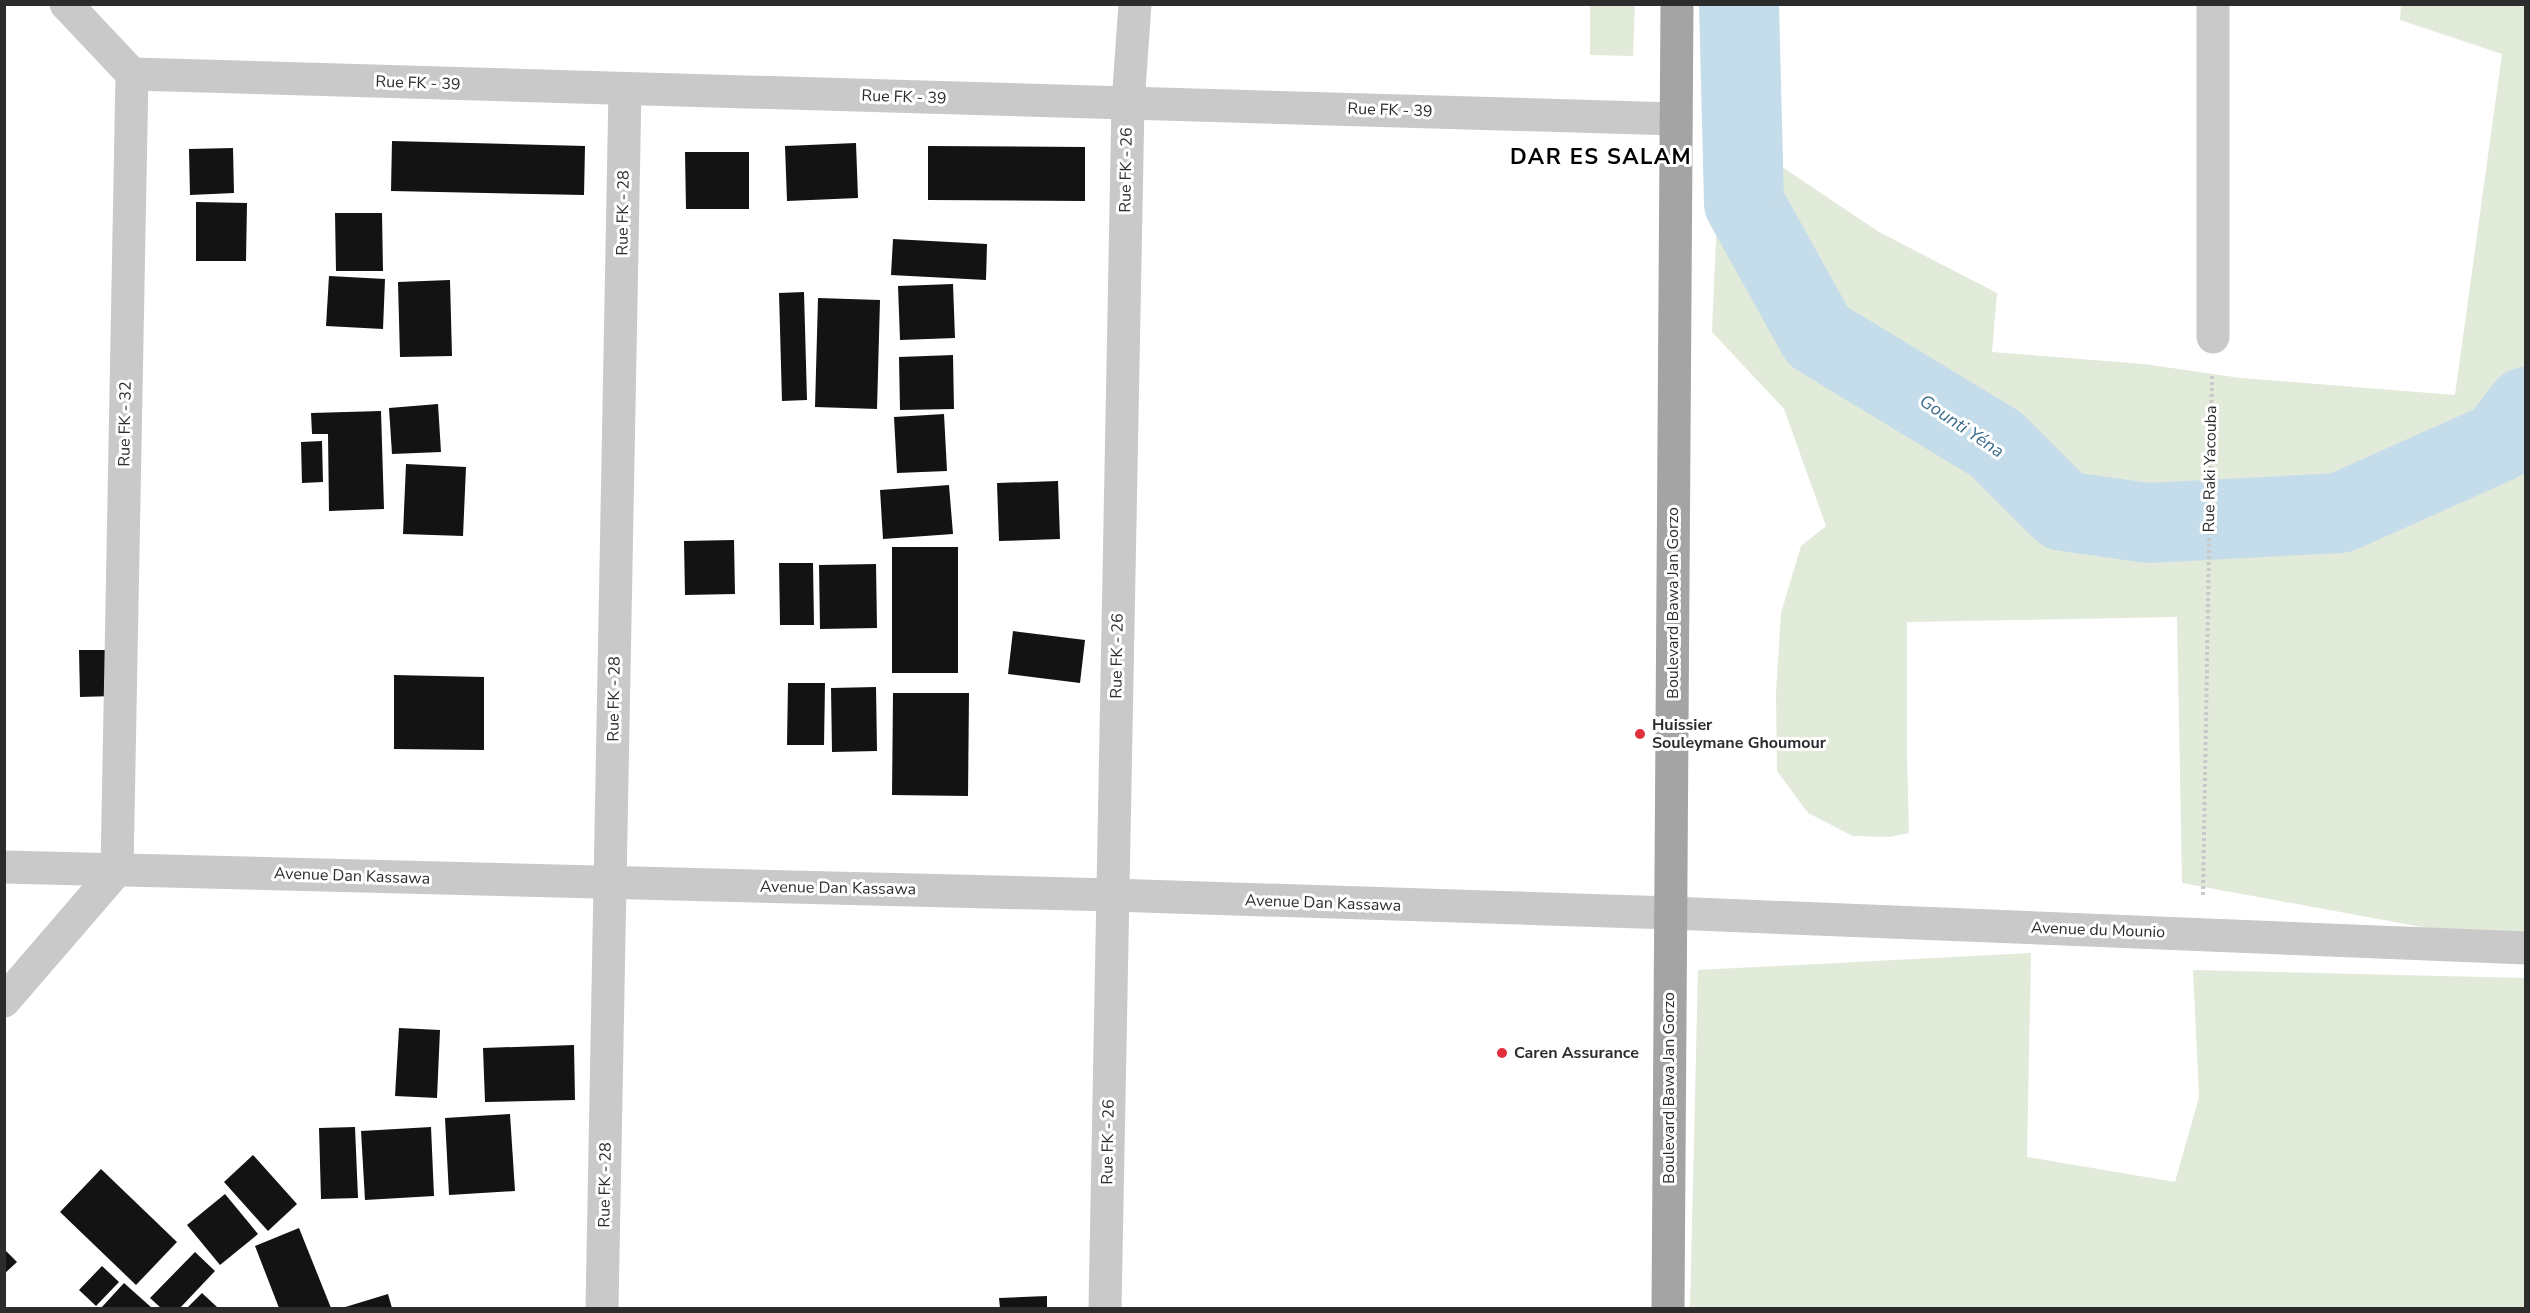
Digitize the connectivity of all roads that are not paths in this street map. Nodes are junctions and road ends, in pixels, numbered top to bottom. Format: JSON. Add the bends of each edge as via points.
{"nodes":[{"id":1,"x":66,"y":4,"type":"edge"},
{"id":2,"x":1134,"y":4,"type":"edge"},
{"id":3,"x":1677,"y":4,"type":"edge"},
{"id":4,"x":2213,"y":4,"type":"edge"},
{"id":5,"x":132,"y":74,"type":"junction"},
{"id":6,"x":625,"y":89,"type":"junction"},
{"id":7,"x":1128,"y":103,"type":"junction"},
{"id":8,"x":1676,"y":119,"type":"junction"},
{"id":9,"x":2213,"y":337,"type":"road end"},
{"id":10,"x":4,"y":867,"type":"edge"},
{"id":11,"x":117,"y":870,"type":"junction"},
{"id":12,"x":611,"y":883,"type":"junction"},
{"id":13,"x":1113,"y":895,"type":"junction"},
{"id":14,"x":1671,"y":913,"type":"junction"},
{"id":15,"x":2526,"y":948,"type":"edge"},
{"id":16,"x":4,"y":1001,"type":"edge"},
{"id":17,"x":602,"y":1308,"type":"edge"},
{"id":18,"x":1105,"y":1308,"type":"edge"},
{"id":19,"x":1668,"y":1308,"type":"edge"}],
"edges":[{"from":1,"to":5,"type":"street"},
{"from":2,"to":7,"type":"street","name":"Rue FK - 26"},
{"from":3,"to":8,"type":"main road","name":"Boulevard Bawa Jan Gorzo"},
{"from":4,"to":9,"type":"street"},
{"from":5,"to":6,"type":"street","name":"Rue FK - 39"},
{"from":5,"to":11,"type":"street","name":"Rue FK - 32"},
{"from":6,"to":7,"type":"street","name":"Rue FK - 39"},
{"from":6,"to":12,"type":"street","name":"Rue FK - 28"},
{"from":7,"to":8,"type":"street","name":"Rue FK - 39"},
{"from":7,"to":13,"type":"street","name":"Rue FK - 26"},
{"from":8,"to":14,"type":"main road","name":"Boulevard Bawa Jan Gorzo"},
{"from":10,"to":11,"type":"street","name":"Avenue Dan Kassawa"},
{"from":11,"to":12,"type":"street","name":"Avenue Dan Kassawa"},
{"from":11,"to":16,"type":"street"},
{"from":12,"to":13,"type":"street","name":"Avenue Dan Kassawa"},
{"from":12,"to":17,"type":"street","name":"Rue FK - 28"},
{"from":13,"to":14,"type":"street","name":"Avenue Dan Kassawa"},
{"from":13,"to":18,"type":"street","name":"Rue FK - 26"},
{"from":14,"to":15,"type":"street","name":"Avenue du Mounio"},
{"from":14,"to":19,"type":"main road","name":"Boulevard Bawa Jan Gorzo"}]}
